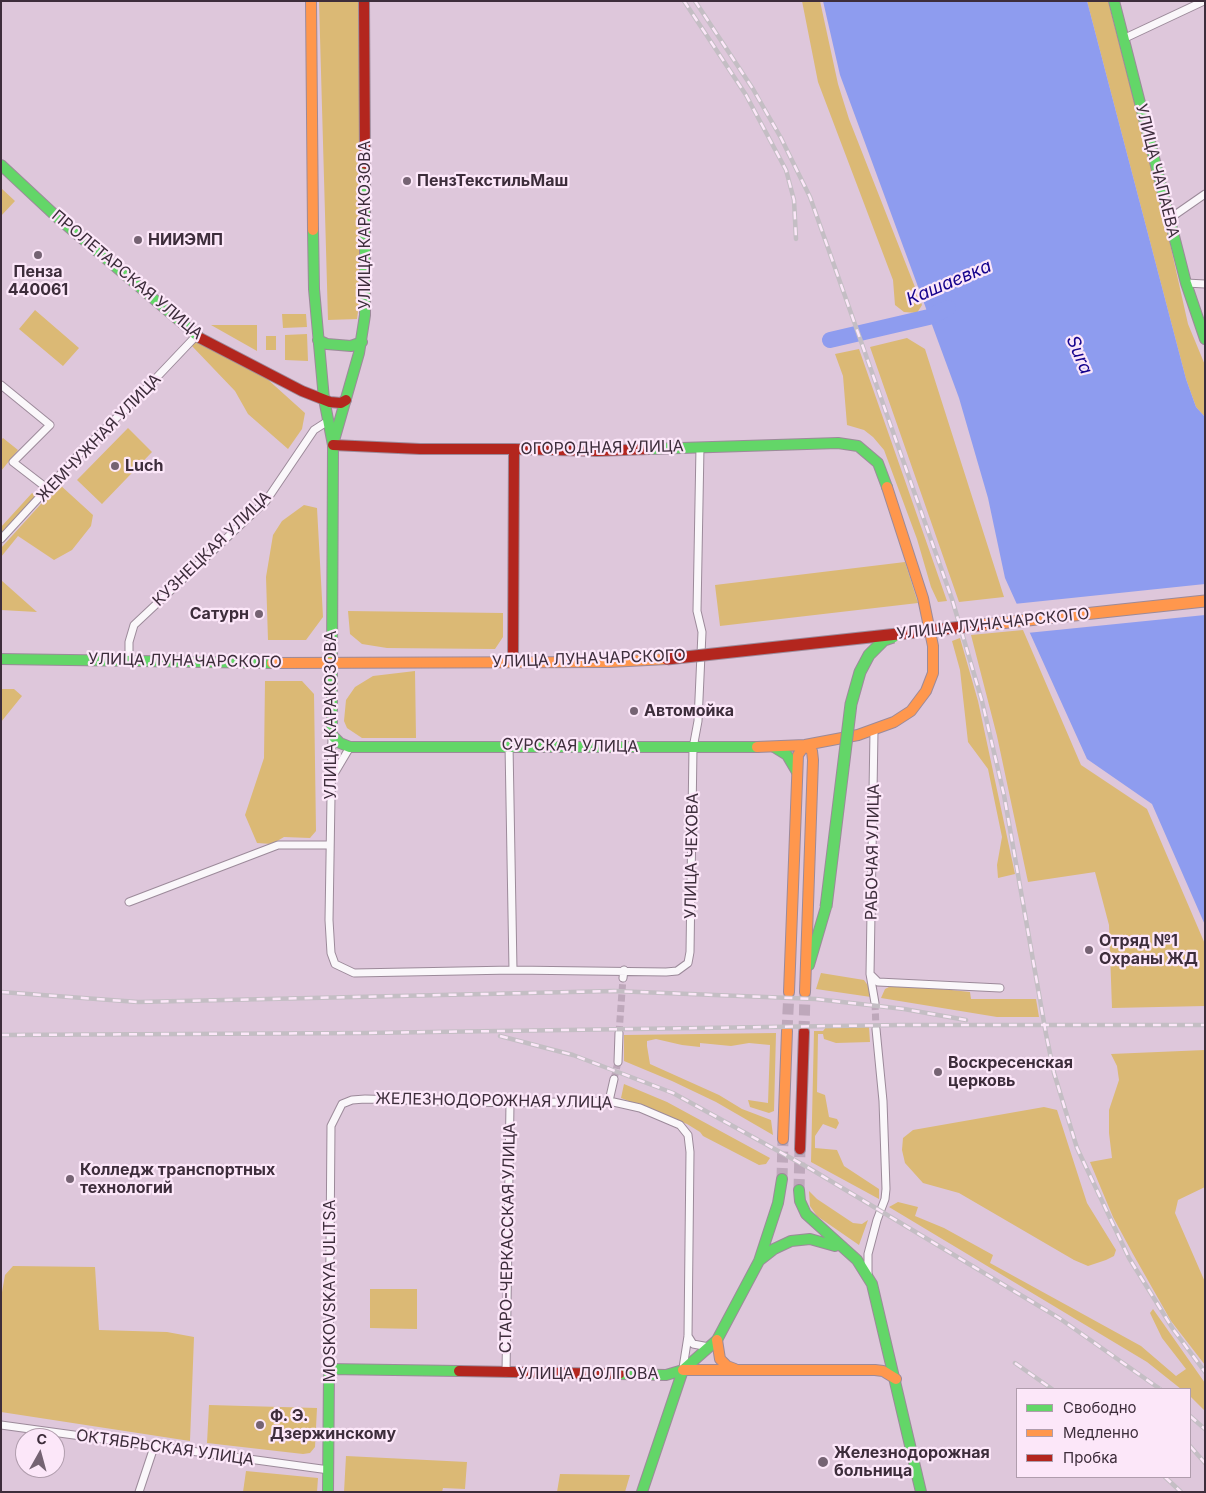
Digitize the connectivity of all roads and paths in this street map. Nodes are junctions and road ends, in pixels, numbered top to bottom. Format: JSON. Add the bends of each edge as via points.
{"nodes":[{"id":1,"x":311,"y":1,"type":"edge"},
{"id":2,"x":364,"y":1,"type":"edge"},
{"id":3,"x":1114,"y":1,"type":"edge"},
{"id":4,"x":1204,"y":1,"type":"edge"},
{"id":5,"x":1123,"y":39,"type":"junction"},
{"id":6,"x":1,"y":165,"type":"edge"},
{"id":7,"x":1205,"y":194,"type":"edge"},
{"id":8,"x":1170,"y":219,"type":"junction"},
{"id":9,"x":1186,"y":283,"type":"junction"},
{"id":10,"x":1205,"y":284,"type":"edge"},
{"id":11,"x":196,"y":336,"type":"junction"},
{"id":12,"x":1205,"y":339,"type":"edge"},
{"id":13,"x":318,"y":340,"type":"junction"},
{"id":14,"x":362,"y":342,"type":"junction"},
{"id":15,"x":1,"y":385,"type":"edge"},
{"id":16,"x":324,"y":399,"type":"junction"},
{"id":17,"x":346,"y":400,"type":"junction"},
{"id":18,"x":328,"y":421,"type":"junction"},
{"id":19,"x":333,"y":444,"type":"junction"},
{"id":20,"x":700,"y":447,"type":"junction"},
{"id":21,"x":514,"y":449,"type":"junction"},
{"id":22,"x":869,"y":453,"type":"joint"},
{"id":23,"x":48,"y":489,"type":"junction"},
{"id":24,"x":1,"y":540,"type":"edge"},
{"id":25,"x":1205,"y":601,"type":"edge"},
{"id":26,"x":904,"y":633,"type":"junction"},
{"id":27,"x":1,"y":659,"type":"edge"},
{"id":28,"x":129,"y":660,"type":"junction"},
{"id":29,"x":513,"y":662,"type":"junction"},
{"id":30,"x":332,"y":664,"type":"junction"},
{"id":31,"x":874,"y":731,"type":"junction"},
{"id":32,"x":332,"y":735,"type":"junction"},
{"id":33,"x":826,"y":741,"type":"junction"},
{"id":34,"x":509,"y":745,"type":"junction"},
{"id":35,"x":805,"y":745,"type":"junction"},
{"id":36,"x":350,"y":747,"type":"junction"},
{"id":37,"x":774,"y":747,"type":"junction"},
{"id":38,"x":693,"y":748,"type":"junction"},
{"id":39,"x":813,"y":760,"type":"junction"},
{"id":40,"x":798,"y":774,"type":"junction"},
{"id":41,"x":332,"y":779,"type":"junction"},
{"id":42,"x":330,"y":846,"type":"junction"},
{"id":43,"x":129,"y":902,"type":"dead end"},
{"id":44,"x":513,"y":970,"type":"junction"},
{"id":45,"x":624,"y":970,"type":"junction"},
{"id":46,"x":806,"y":973,"type":"junction"},
{"id":47,"x":870,"y":974,"type":"junction"},
{"id":48,"x":623,"y":978,"type":"tunnel mouth"},
{"id":49,"x":1000,"y":988,"type":"dead end"},
{"id":50,"x":789,"y":992,"type":"tunnel mouth"},
{"id":51,"x":805,"y":992,"type":"tunnel mouth"},
{"id":52,"x":875,"y":1003,"type":"tunnel mouth"},
{"id":53,"x":876,"y":1029,"type":"tunnel mouth"},
{"id":54,"x":787,"y":1031,"type":"tunnel mouth"},
{"id":55,"x":804,"y":1032,"type":"tunnel mouth"},
{"id":56,"x":619,"y":1033,"type":"tunnel mouth"},
{"id":57,"x":618,"y":1062,"type":"tunnel mouth"},
{"id":58,"x":614,"y":1079,"type":"tunnel mouth"},
{"id":59,"x":352,"y":1100,"type":"joint"},
{"id":60,"x":609,"y":1101,"type":"junction"},
{"id":61,"x":510,"y":1103,"type":"junction"},
{"id":62,"x":783,"y":1139,"type":"tunnel mouth"},
{"id":63,"x":800,"y":1149,"type":"tunnel mouth"},
{"id":64,"x":782,"y":1179,"type":"tunnel mouth"},
{"id":65,"x":799,"y":1190,"type":"tunnel mouth"},
{"id":66,"x":845,"y":1251,"type":"junction"},
{"id":67,"x":759,"y":1261,"type":"junction"},
{"id":68,"x":868,"y":1275,"type":"junction"},
{"id":69,"x":688,"y":1336,"type":"junction"},
{"id":70,"x":713,"y":1343,"type":"junction"},
{"id":71,"x":889,"y":1351,"type":"junction"},
{"id":72,"x":329,"y":1369,"type":"junction"},
{"id":73,"x":736,"y":1369,"type":"junction"},
{"id":74,"x":682,"y":1370,"type":"junction"},
{"id":75,"x":875,"y":1370,"type":"junction"},
{"id":76,"x":506,"y":1373,"type":"junction"},
{"id":77,"x":896,"y":1379,"type":"junction"},
{"id":78,"x":1,"y":1425,"type":"edge"},
{"id":79,"x":154,"y":1447,"type":"junction"},
{"id":80,"x":329,"y":1470,"type":"junction"},
{"id":81,"x":139,"y":1492,"type":"edge"},
{"id":82,"x":328,"y":1492,"type":"edge"},
{"id":83,"x":642,"y":1492,"type":"edge"},
{"id":84,"x":921,"y":1492,"type":"edge"}],
"edges":[{"from":1,"to":13,"type":"main road","name":"УЛИЦА КАРАКОЗОВА","via":[[314,289]]},
{"from":2,"to":14,"type":"main road","name":"УЛИЦА КАРАКОЗОВА","via":[[366,276]]},
{"from":3,"to":5,"type":"main road","name":"УЛИЦА ЧАПАЕВА"},
{"from":4,"to":5,"type":"street"},
{"from":5,"to":8,"type":"main road","name":"УЛИЦА ЧАПАЕВА"},
{"from":6,"to":11,"type":"main road","name":"ПРОЛЕТАРСКАЯ УЛИЦА"},
{"from":7,"to":8,"type":"street"},
{"from":8,"to":9,"type":"main road","name":"УЛИЦА ЧАПАЕВА"},
{"from":9,"to":10,"type":"street"},
{"from":9,"to":12,"type":"main road","name":"УЛИЦА ЧАПАЕВА"},
{"from":11,"to":16,"type":"main road","name":"ПРОЛЕТАРСКАЯ УЛИЦА","via":[[302,391]]},
{"from":11,"to":23,"type":"street","name":"ЖЕМЧУЖНАЯ УЛИЦА"},
{"from":13,"to":14,"type":"main road","via":[[351,346]]},
{"from":13,"to":16,"type":"main road","name":"УЛИЦА КАРАКОЗОВА"},
{"from":14,"to":17,"type":"main road","name":"УЛИЦА КАРАКОЗОВА"},
{"from":15,"to":23,"type":"street","via":[[50,424],[13,462]]},
{"from":16,"to":17,"type":"main road","name":"ПРОЛЕТАРСКАЯ УЛИЦА"},
{"from":16,"to":18,"type":"main road","name":"УЛИЦА КАРАКОЗОВА"},
{"from":17,"to":19,"type":"main road","name":"УЛИЦА КАРАКОЗОВА"},
{"from":18,"to":19,"type":"main road","name":"УЛИЦА КАРАКОЗОВА"},
{"from":18,"to":28,"type":"street","name":"КУЗНЕЦКАЯ УЛИЦА","via":[[314,430],[266,501],[134,625],[129,642]]},
{"from":19,"to":21,"type":"main road","name":"ОГОРОДНАЯ УЛИЦА","via":[[420,449]]},
{"from":19,"to":30,"type":"main road","name":"УЛИЦА КАРАКОЗОВА"},
{"from":20,"to":21,"type":"main road","name":"ОГОРОДНАЯ УЛИЦА","via":[[597,451]]},
{"from":20,"to":22,"type":"main road","name":"ОГОРОДНАЯ УЛИЦА","via":[[838,443],[858,446]]},
{"from":20,"to":38,"type":"street","name":"УЛИЦА ЧЕХОВА","via":[[697,611],[702,632],[698,721]]},
{"from":21,"to":29,"type":"main road"},
{"from":22,"to":31,"type":"main road","name":"СУРСКАЯ УЛИЦА","via":[[878,463],[891,497],[923,598],[933,646],[933,673],[919,701],[911,711]]},
{"from":23,"to":24,"type":"street","name":"ЖЕМЧУЖНАЯ УЛИЦА"},
{"from":25,"to":26,"type":"main road","name":"УЛИЦА ЛУНАЧАРСКОГО","bridge":true},
{"from":26,"to":29,"type":"main road","name":"УЛИЦА ЛУНАЧАРСКОГО","bridge":true,"via":[[667,659]]},
{"from":26,"to":46,"type":"main road","bridge":true,"via":[[884,640],[869,655],[860,672],[851,704],[826,907]]},
{"from":27,"to":28,"type":"main road","name":"УЛИЦА ЛУНАЧАРСКОГО"},
{"from":28,"to":30,"type":"main road","name":"УЛИЦА ЛУНАЧАРСКОГО"},
{"from":29,"to":30,"type":"main road","name":"УЛИЦА ЛУНАЧАРСКОГО"},
{"from":30,"to":32,"type":"main road","name":"УЛИЦА КАРАКОЗОВА"},
{"from":31,"to":33,"type":"main road","name":"СУРСКАЯ УЛИЦА"},
{"from":31,"to":47,"type":"street","name":"РАБОЧАЯ УЛИЦА"},
{"from":32,"to":36,"type":"main road"},
{"from":32,"to":41,"type":"street","name":"УЛИЦА КАРАКОЗОВА"},
{"from":33,"to":35,"type":"main road","name":"СУРСКАЯ УЛИЦА"},
{"from":33,"to":39,"type":"main road"},
{"from":34,"to":36,"type":"main road","name":"СУРСКАЯ УЛИЦА"},
{"from":34,"to":38,"type":"main road","name":"СУРСКАЯ УЛИЦА"},
{"from":34,"to":44,"type":"street"},
{"from":35,"to":37,"type":"main road","name":"СУРСКАЯ УЛИЦА"},
{"from":35,"to":39,"type":"main road","via":[[812,751]]},
{"from":35,"to":40,"type":"main road","via":[[798,755]]},
{"from":36,"to":41,"type":"street"},
{"from":37,"to":38,"type":"main road","name":"СУРСКАЯ УЛИЦА"},
{"from":37,"to":40,"type":"main road","via":[[787,755]]},
{"from":38,"to":45,"type":"street","name":"УЛИЦА ЧЕХОВА","via":[[688,963],[677,971]]},
{"from":39,"to":46,"type":"main road"},
{"from":40,"to":50,"type":"main road"},
{"from":41,"to":42,"type":"street","name":"УЛИЦА КАРАКОЗОВА"},
{"from":42,"to":43,"type":"street","via":[[278,845]]},
{"from":42,"to":44,"type":"street","name":"УЛИЦА КАРАКОЗОВА","via":[[329,920],[335,964],[354,974]]},
{"from":44,"to":45,"type":"street"},
{"from":45,"to":48,"type":"street"},
{"from":46,"to":51,"type":"main road"},
{"from":47,"to":49,"type":"street","via":[[878,982]]},
{"from":47,"to":52,"type":"street","name":"РАБОЧАЯ УЛИЦА"},
{"from":53,"to":68,"type":"street","via":[[883,1101],[885,1199],[868,1254]]},
{"from":54,"to":62,"type":"main road"},
{"from":55,"to":63,"type":"main road"},
{"from":56,"to":57,"type":"street"},
{"from":58,"to":60,"type":"street"},
{"from":59,"to":61,"type":"street","name":"ЖЕЛЕЗНОДОРОЖНАЯ УЛИЦА"},
{"from":59,"to":72,"type":"street","name":"MOSKOVSKAYA ULITSA","via":[[342,1104],[331,1126]]},
{"from":60,"to":61,"type":"street","name":"ЖЕЛЕЗНОДОРОЖНАЯ УЛИЦА"},
{"from":60,"to":69,"type":"street","name":"ЖЕЛЕЗНОДОРОЖНАЯ УЛИЦА","via":[[640,1108],[680,1125],[688,1135]]},
{"from":61,"to":76,"type":"street","name":"СТАРО-ЧЕРКАССКАЯ УЛИЦА"},
{"from":64,"to":67,"type":"main road","via":[[778,1203]]},
{"from":65,"to":66,"type":"main road","via":[[806,1214]]},
{"from":66,"to":67,"type":"main road","via":[[828,1242],[810,1239],[791,1241]]},
{"from":66,"to":68,"type":"main road"},
{"from":67,"to":70,"type":"main road"},
{"from":68,"to":71,"type":"main road"},
{"from":69,"to":70,"type":"street","via":[[693,1344]]},
{"from":69,"to":74,"type":"street"},
{"from":70,"to":73,"type":"main road","via":[[720,1359]]},
{"from":70,"to":74,"type":"main road"},
{"from":71,"to":75,"type":"main road","via":[[886,1363]]},
{"from":71,"to":77,"type":"main road"},
{"from":72,"to":76,"type":"main road","name":"УЛИЦА ДОЛГОВА"},
{"from":72,"to":80,"type":"main road","name":"MOSKOVSKAYA ULITSA"},
{"from":73,"to":74,"type":"main road","name":"УЛИЦА ДОЛГОВА"},
{"from":73,"to":75,"type":"main road","name":"УЛИЦА ДОЛГОВА"},
{"from":74,"to":76,"type":"main road","name":"УЛИЦА ДОЛГОВА","via":[[666,1375]]},
{"from":74,"to":83,"type":"main road"},
{"from":75,"to":77,"type":"main road","name":"УЛИЦА ДОЛГОВА"},
{"from":77,"to":84,"type":"main road"},
{"from":78,"to":79,"type":"street","name":"ОКТЯБРЬСКАЯ УЛИЦА"},
{"from":79,"to":80,"type":"street","name":"ОКТЯБРЬСКАЯ УЛИЦА"},
{"from":79,"to":81,"type":"street"},
{"from":80,"to":82,"type":"main road","name":"MOSKOVSKAYA ULITSA"}]}
